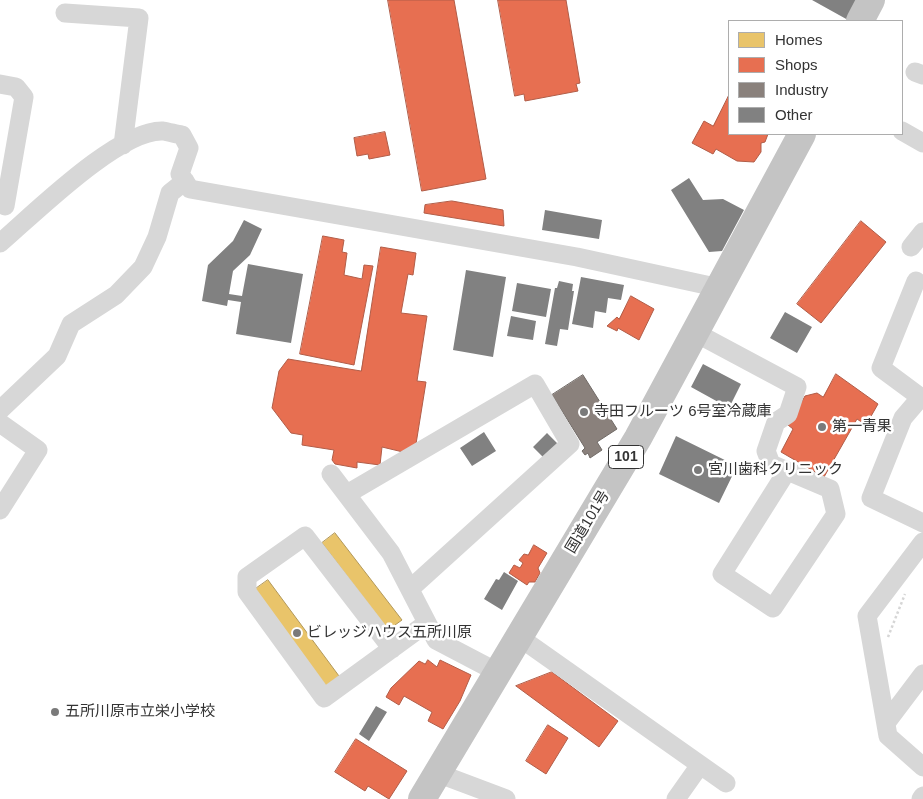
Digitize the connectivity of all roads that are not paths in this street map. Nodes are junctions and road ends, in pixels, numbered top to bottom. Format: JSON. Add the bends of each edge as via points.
{"nodes":[{"id":1,"x":871,"y":0,"type":"edge"},
{"id":2,"x":65,"y":13,"type":"dead end"},
{"id":3,"x":861,"y":20,"type":"edge"},
{"id":4,"x":0,"y":84,"type":"edge"},
{"id":5,"x":903,"y":132,"type":"edge"},
{"id":6,"x":801,"y":135,"type":"edge"},
{"id":7,"x":923,"y":143,"type":"edge"},
{"id":8,"x":123,"y":145,"type":"junction"},
{"id":9,"x":185,"y":181,"type":"junction"},
{"id":10,"x":3,"y":205,"type":"edge"},
{"id":11,"x":36,"y":212,"type":"junction"},
{"id":12,"x":923,"y":232,"type":"edge"},
{"id":13,"x":0,"y":243,"type":"edge"},
{"id":14,"x":911,"y":247,"type":"dead end"},
{"id":15,"x":916,"y":281,"type":"dead end"},
{"id":16,"x":720,"y":288,"type":"junction"},
{"id":17,"x":696,"y":333,"type":"junction"},
{"id":18,"x":922,"y":398,"type":"edge"},
{"id":19,"x":0,"y":410,"type":"edge"},
{"id":20,"x":0,"y":423,"type":"edge"},
{"id":21,"x":787,"y":470,"type":"junction"},
{"id":22,"x":331,"y":474,"type":"dead end"},
{"id":23,"x":347,"y":494,"type":"junction"},
{"id":24,"x":0,"y":510,"type":"edge"},
{"id":25,"x":923,"y":523,"type":"edge"},
{"id":26,"x":923,"y":542,"type":"edge"},
{"id":27,"x":410,"y":589,"type":"junction"},
{"id":28,"x":427,"y":623,"type":"junction"},
{"id":29,"x":519,"y":637,"type":"junction"},
{"id":30,"x":392,"y":649,"type":"junction"},
{"id":31,"x":497,"y":672,"type":"junction"},
{"id":32,"x":923,"y":674,"type":"edge"},
{"id":33,"x":886,"y":724,"type":"junction"},
{"id":34,"x":700,"y":765,"type":"junction"},
{"id":35,"x":923,"y":767,"type":"edge"},
{"id":36,"x":437,"y":773,"type":"junction"},
{"id":37,"x":726,"y":783,"type":"dead end"},
{"id":38,"x":422,"y":799,"type":"edge"},
{"id":39,"x":506,"y":799,"type":"edge"},
{"id":40,"x":676,"y":799,"type":"edge"}],
"edges":[{"from":1,"to":3,"type":"highway"},
{"from":2,"to":8,"type":"street","via":[[140,18]]},
{"from":4,"to":10,"type":"street","via":[[16,87],[24,97]]},
{"from":5,"to":7,"type":"street"},
{"from":6,"to":16,"type":"highway","name":"国道101号","number":"101"},
{"from":8,"to":9,"type":"street","via":[[134,138],[162,131],[182,135],[189,148],[180,174]]},
{"from":8,"to":11,"type":"street","via":[[87,168]]},
{"from":9,"to":16,"type":"street","via":[[190,189],[576,257]]},
{"from":9,"to":19,"type":"street","via":[[170,193],[157,238],[143,267],[116,295],[71,324],[57,356]]},
{"from":10,"to":11,"type":"street"},
{"from":11,"to":13,"type":"street"},
{"from":12,"to":14,"type":"street"},
{"from":15,"to":18,"type":"street","via":[[881,368]]},
{"from":16,"to":17,"type":"highway","name":"国道101号","number":"101"},
{"from":17,"to":21,"type":"street","via":[[797,386],[788,414],[776,422],[766,451],[771,464]]},
{"from":17,"to":29,"type":"highway","name":"国道101号","number":"101","via":[[638,438]]},
{"from":18,"to":25,"type":"street","via":[[903,418],[871,498]]},
{"from":20,"to":24,"type":"street","via":[[38,450]]},
{"from":21,"to":21,"type":"street","via":[[830,489],[836,514],[773,608],[722,574]]},
{"from":22,"to":23,"type":"street"},
{"from":23,"to":27,"type":"street","via":[[391,553]]},
{"from":23,"to":27,"type":"street","via":[[535,384],[570,444]]},
{"from":26,"to":33,"type":"street","via":[[867,616]]},
{"from":27,"to":28,"type":"street"},
{"from":28,"to":30,"type":"street"},
{"from":28,"to":31,"type":"street","via":[[436,640]]},
{"from":29,"to":31,"type":"highway","name":"国道101号","number":"101"},
{"from":29,"to":34,"type":"street"},
{"from":30,"to":30,"type":"street","via":[[324,698],[247,592],[247,577],[304,536]]},
{"from":31,"to":36,"type":"highway","name":"国道101号","number":"101"},
{"from":32,"to":33,"type":"street"},
{"from":33,"to":35,"type":"street","via":[[888,736]]},
{"from":34,"to":37,"type":"street"},
{"from":34,"to":40,"type":"street"},
{"from":36,"to":38,"type":"highway","name":"国道101号","number":"101"},
{"from":36,"to":39,"type":"street"}]}
